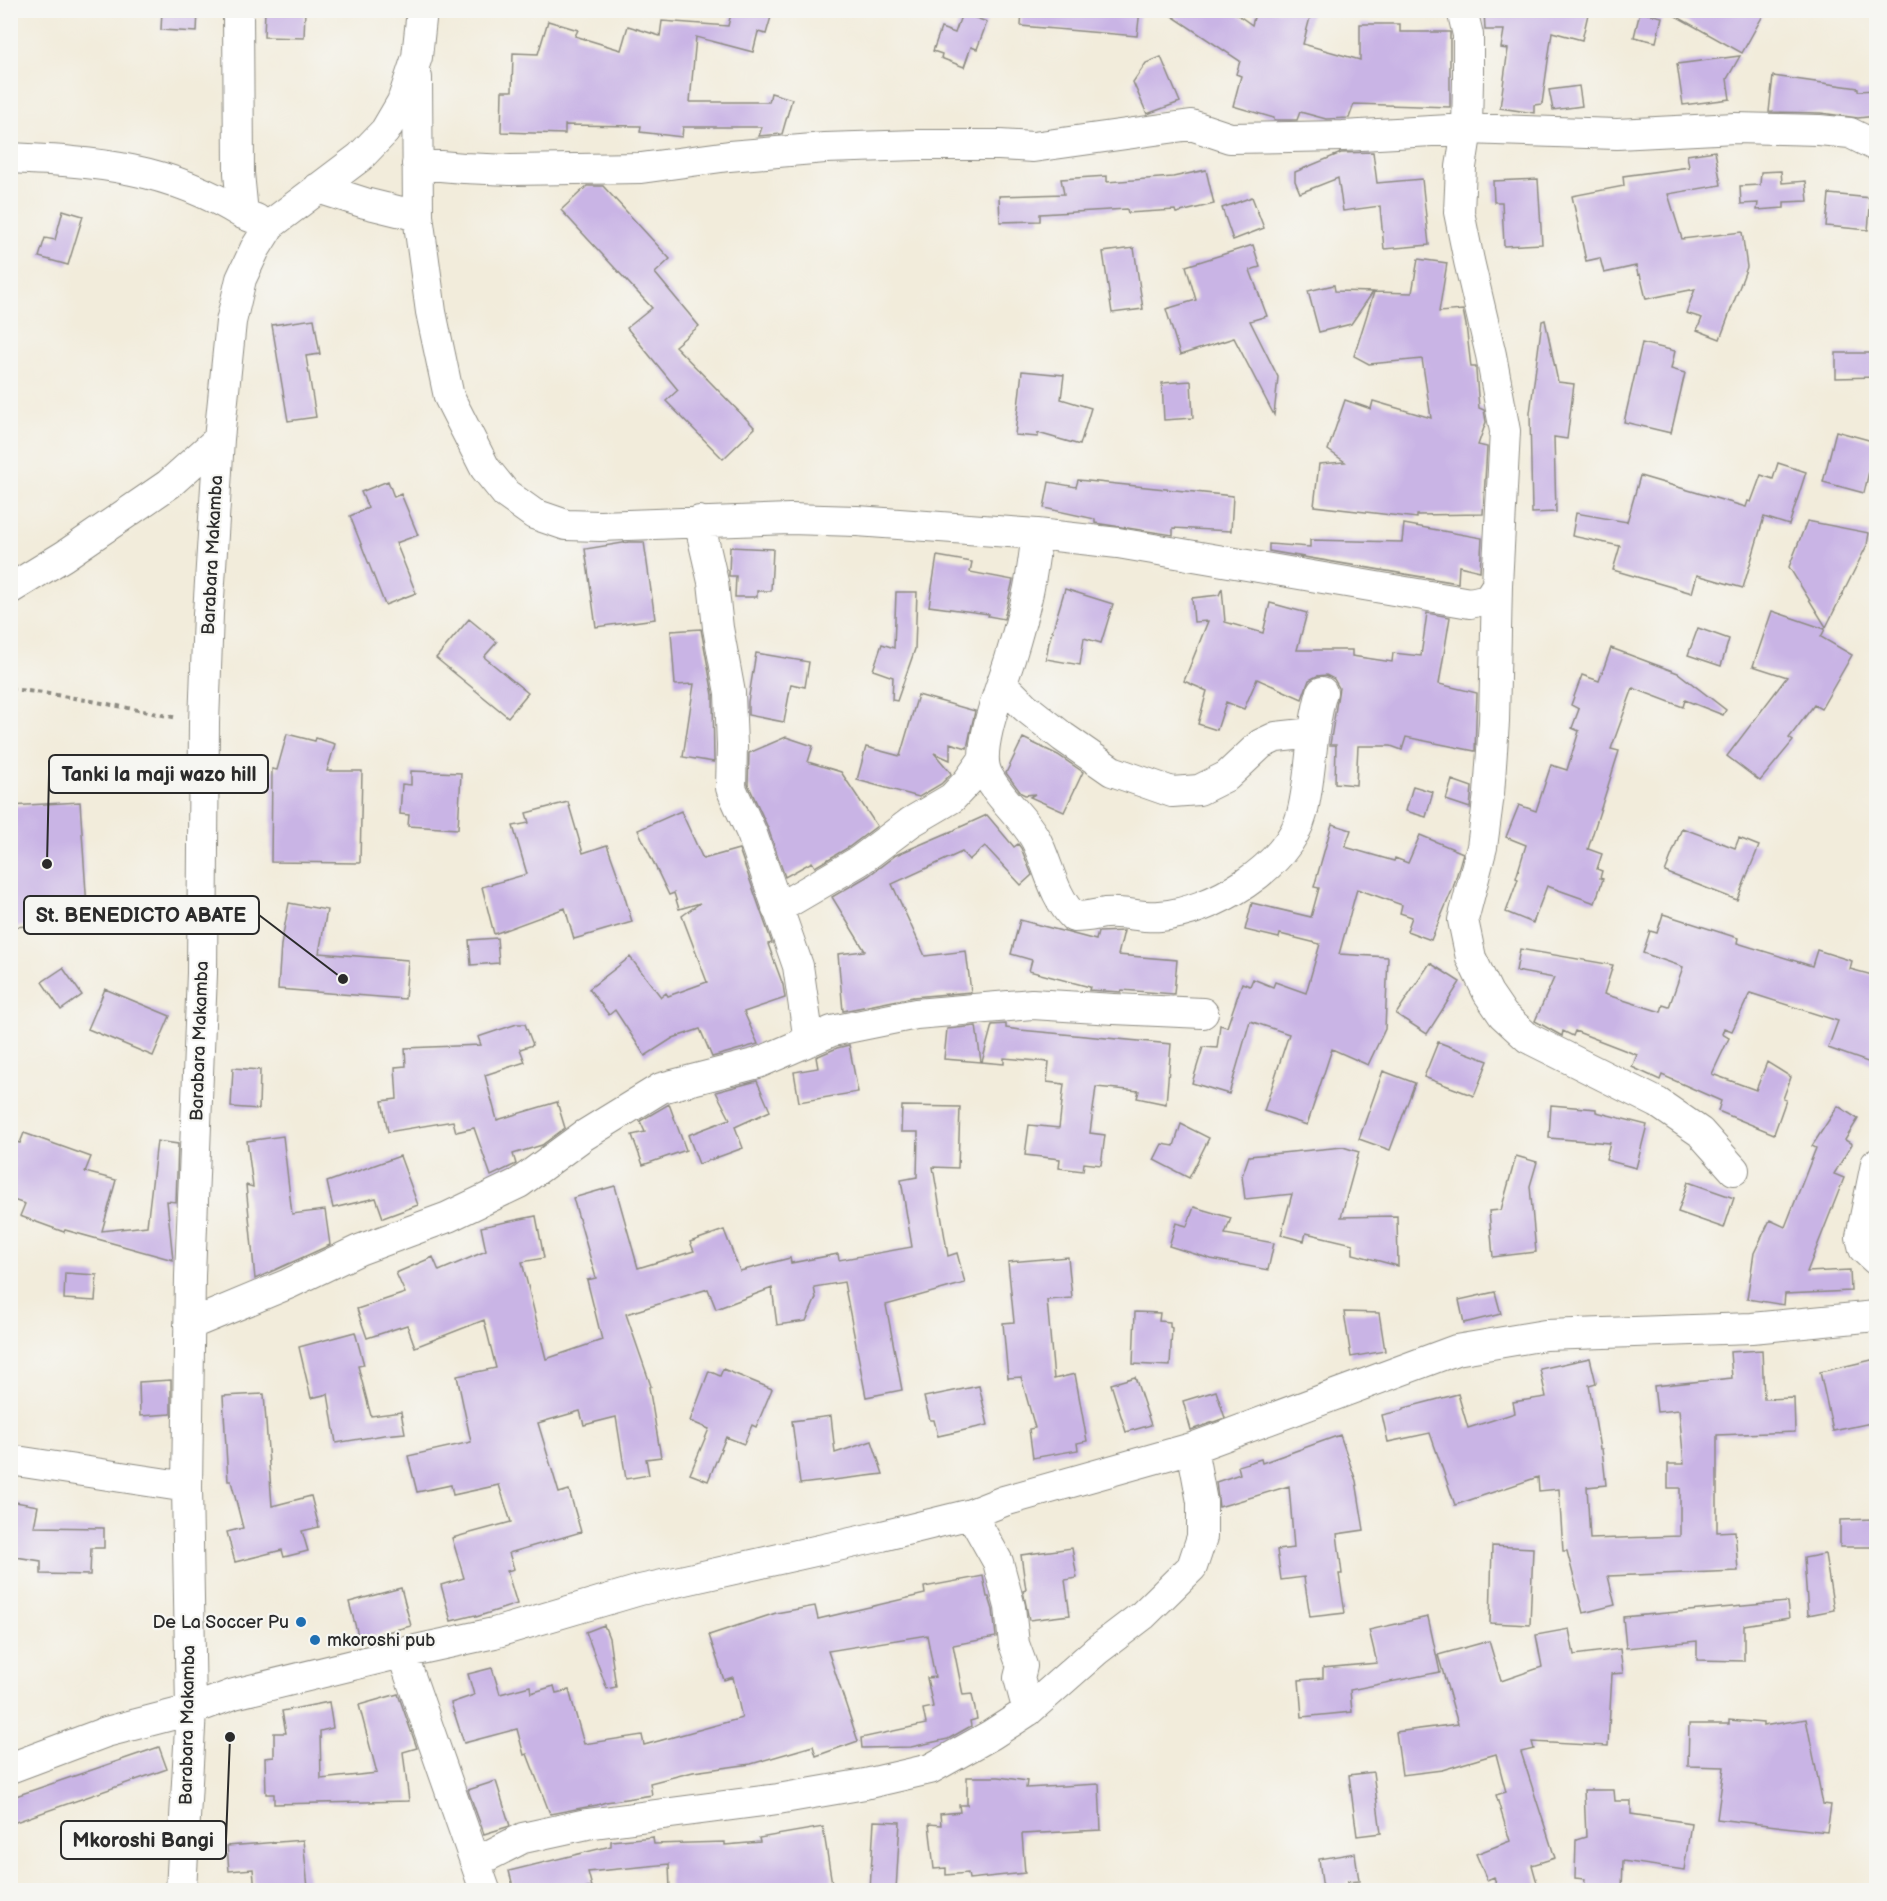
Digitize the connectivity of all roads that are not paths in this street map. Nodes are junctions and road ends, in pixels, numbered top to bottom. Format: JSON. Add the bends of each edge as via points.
{"nodes":[{"id":1,"x":238,"y":10,"type":"edge"},
{"id":2,"x":422,"y":10,"type":"edge"},
{"id":3,"x":1462,"y":10,"type":"edge"},
{"id":4,"x":417,"y":57,"type":"junction"},
{"id":5,"x":1467,"y":129,"type":"junction"},
{"id":6,"x":1876,"y":146,"type":"edge"},
{"id":7,"x":10,"y":158,"type":"edge"},
{"id":8,"x":417,"y":164,"type":"junction"},
{"id":9,"x":318,"y":188,"type":"junction"},
{"id":10,"x":418,"y":216,"type":"junction"},
{"id":11,"x":256,"y":220,"type":"junction"},
{"id":12,"x":219,"y":439,"type":"junction"},
{"id":13,"x":699,"y":521,"type":"junction"},
{"id":14,"x":1037,"y":534,"type":"junction"},
{"id":15,"x":1497,"y":585,"type":"junction"},
{"id":16,"x":10,"y":589,"type":"edge"},
{"id":17,"x":1002,"y":684,"type":"junction"},
{"id":18,"x":1322,"y":692,"type":"dead end"},
{"id":19,"x":1313,"y":733,"type":"junction"},
{"id":20,"x":983,"y":760,"type":"junction"},
{"id":21,"x":777,"y":909,"type":"junction"},
{"id":22,"x":1203,"y":1013,"type":"dead end"},
{"id":23,"x":809,"y":1041,"type":"junction"},
{"id":24,"x":1876,"y":1164,"type":"edge"},
{"id":25,"x":1734,"y":1170,"type":"dead end"},
{"id":26,"x":1876,"y":1260,"type":"edge"},
{"id":27,"x":1876,"y":1316,"type":"edge"},
{"id":28,"x":189,"y":1325,"type":"junction"},
{"id":29,"x":1192,"y":1448,"type":"junction"},
{"id":30,"x":10,"y":1460,"type":"edge"},
{"id":31,"x":187,"y":1487,"type":"junction"},
{"id":32,"x":971,"y":1514,"type":"junction"},
{"id":33,"x":402,"y":1653,"type":"junction"},
{"id":34,"x":191,"y":1710,"type":"junction"},
{"id":35,"x":1028,"y":1711,"type":"junction"},
{"id":36,"x":10,"y":1768,"type":"edge"},
{"id":37,"x":476,"y":1862,"type":"junction"},
{"id":38,"x":182,"y":1890,"type":"edge"},
{"id":39,"x":485,"y":1890,"type":"edge"}],
"edges":[{"from":1,"to":11,"type":"street","via":[[239,173]]},
{"from":2,"to":4,"type":"street","name":"Barabara Makamba"},
{"from":3,"to":5,"type":"street","via":[[1468,34]]},
{"from":4,"to":8,"type":"street"},
{"from":4,"to":9,"type":"street","name":"Barabara Makamba","via":[[402,102],[385,131],[360,157]]},
{"from":5,"to":6,"type":"street","via":[[1617,134],[1735,128],[1819,130],[1850,133]]},
{"from":5,"to":8,"type":"street","via":[[1230,138],[1191,125],[1033,147],[825,148],[641,168],[510,170]]},
{"from":5,"to":15,"type":"street","via":[[1459,212],[1505,431]]},
{"from":7,"to":11,"type":"street","via":[[128,168],[183,184]]},
{"from":8,"to":10,"type":"street"},
{"from":9,"to":10,"type":"street"},
{"from":9,"to":11,"type":"street","name":"Barabara Makamba"},
{"from":10,"to":13,"type":"street","via":[[431,312],[449,397],[485,468],[506,494],[534,514],[566,525]]},
{"from":11,"to":12,"type":"street","name":"Barabara Makamba","via":[[255,249],[241,279],[231,322]]},
{"from":12,"to":16,"type":"street","via":[[169,484]]},
{"from":12,"to":28,"type":"street","name":"Barabara Makamba","via":[[204,723],[202,973]]},
{"from":13,"to":14,"type":"street","via":[[846,521]]},
{"from":13,"to":21,"type":"street","via":[[730,693],[731,788],[752,834]]},
{"from":14,"to":15,"type":"street","via":[[1118,543],[1470,603],[1488,599]]},
{"from":14,"to":17,"type":"street","via":[[1027,598]]},
{"from":15,"to":25,"type":"street","via":[[1489,794],[1482,847],[1462,920],[1471,958],[1503,1015],[1528,1038],[1658,1103],[1700,1132]]},
{"from":17,"to":19,"type":"street","via":[[1063,737],[1112,771],[1172,792],[1199,790],[1227,776],[1261,744],[1276,737]]},
{"from":17,"to":20,"type":"street"},
{"from":18,"to":19,"type":"street"},
{"from":19,"to":20,"type":"street","via":[[1302,816],[1292,838],[1274,860],[1232,892],[1205,906],[1161,916],[1105,913],[1074,917],[1056,893],[1035,839],[987,774]]},
{"from":20,"to":21,"type":"street","via":[[952,798],[911,822],[859,861]]},
{"from":21,"to":23,"type":"street","via":[[798,966]]},
{"from":22,"to":23,"type":"street","via":[[1032,1004],[916,1014],[832,1031]]},
{"from":23,"to":28,"type":"street","via":[[758,1063],[661,1088],[583,1136],[519,1183],[448,1217],[359,1250]]},
{"from":24,"to":26,"type":"street","via":[[1861,1237],[1864,1249]]},
{"from":27,"to":29,"type":"street","via":[[1752,1328],[1545,1335],[1456,1350]]},
{"from":28,"to":31,"type":"street","name":"Barabara Makamba"},
{"from":29,"to":32,"type":"street","via":[[1004,1501]]},
{"from":29,"to":35,"type":"street","via":[[1202,1502],[1202,1537],[1192,1567],[1143,1616],[1097,1650]]},
{"from":30,"to":31,"type":"street"},
{"from":31,"to":34,"type":"street","name":"Barabara Makamba"},
{"from":32,"to":33,"type":"street","via":[[640,1590],[494,1633]]},
{"from":32,"to":35,"type":"street","via":[[998,1562],[1022,1666],[1019,1678]]},
{"from":33,"to":34,"type":"street","via":[[234,1694]]},
{"from":33,"to":37,"type":"street"},
{"from":34,"to":36,"type":"street","via":[[106,1732]]},
{"from":34,"to":38,"type":"street","name":"Barabara Makamba"},
{"from":35,"to":37,"type":"street","via":[[930,1769],[778,1799],[587,1824],[523,1838]]},
{"from":37,"to":39,"type":"street"}]}
